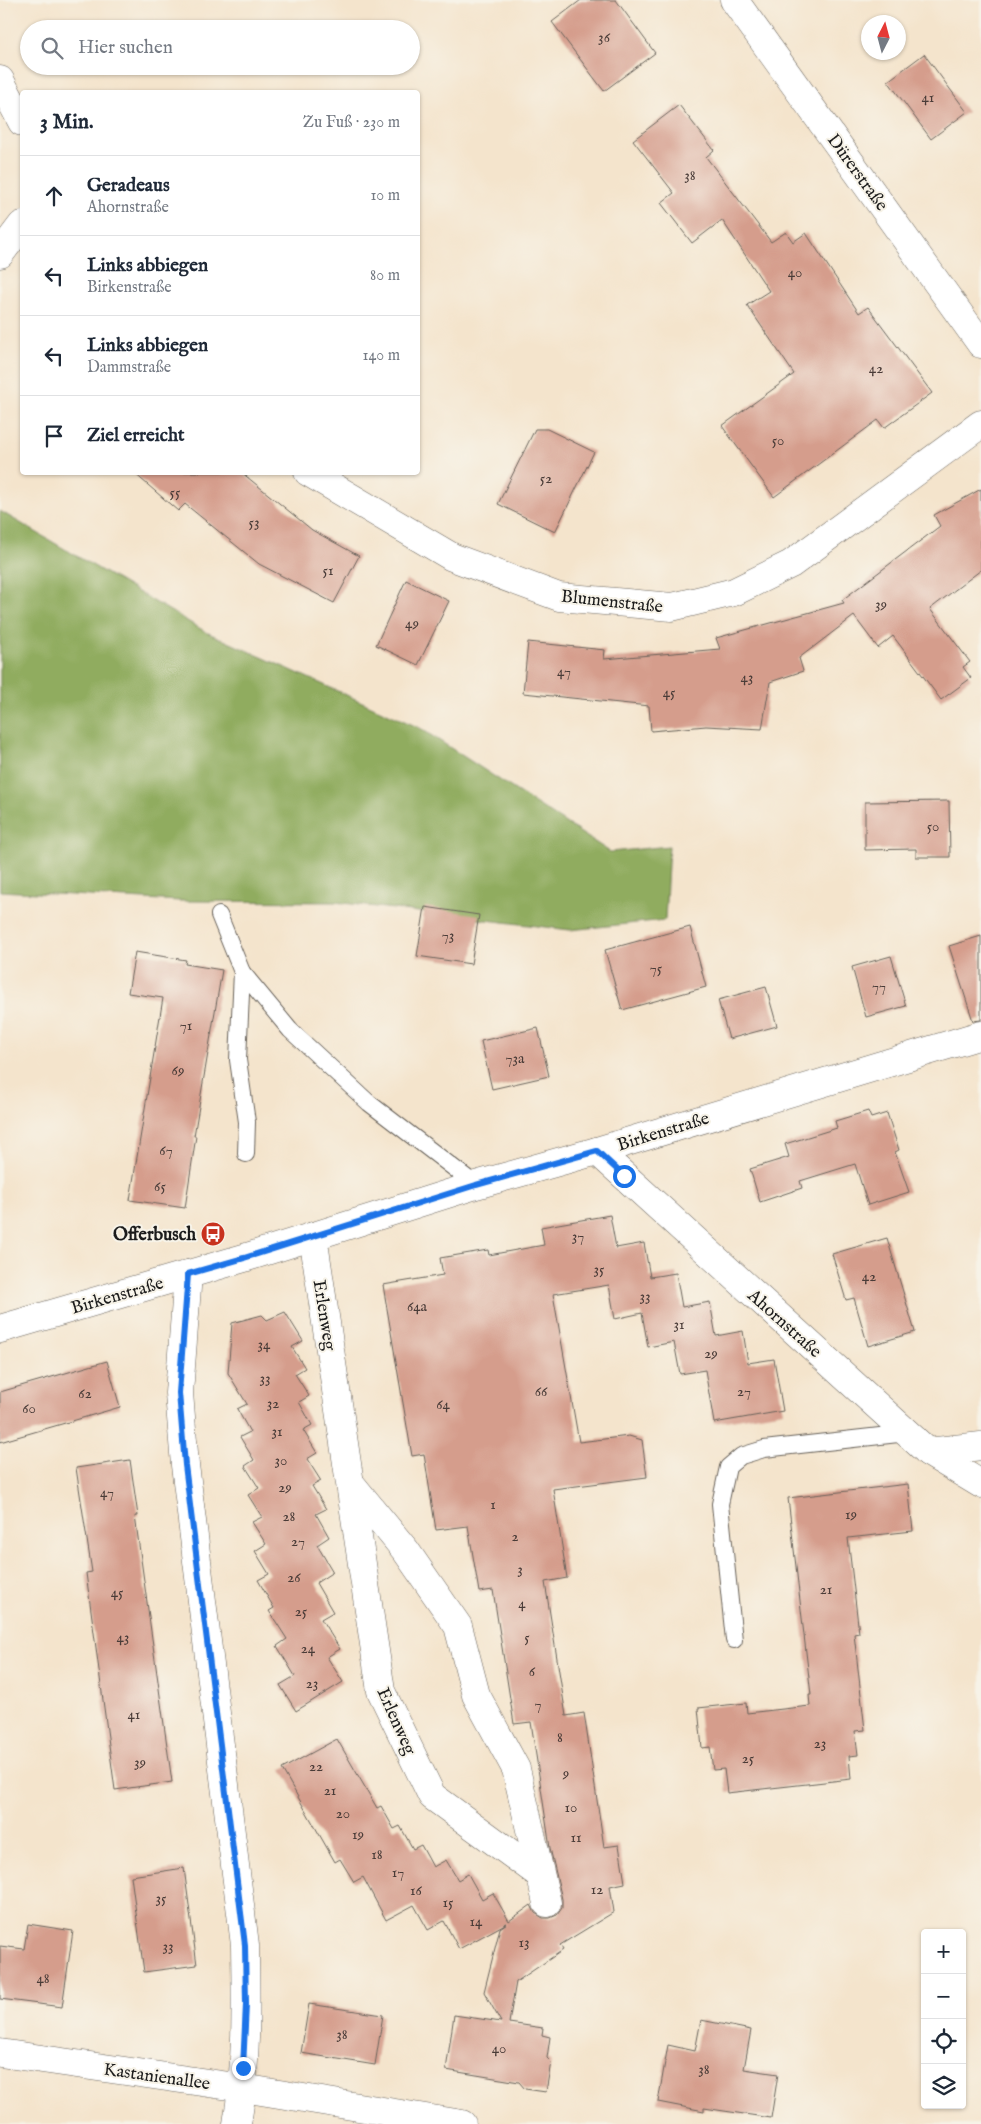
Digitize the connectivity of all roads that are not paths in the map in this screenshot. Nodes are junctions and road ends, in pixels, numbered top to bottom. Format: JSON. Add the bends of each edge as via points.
{"nodes":[{"id":1,"x":734,"y":0,"type":"edge"},
{"id":2,"x":0,"y":80,"type":"edge"},
{"id":3,"x":20,"y":118,"type":"edge"},
{"id":4,"x":20,"y":228,"type":"edge"},
{"id":5,"x":0,"y":254,"type":"edge"},
{"id":6,"x":981,"y":344,"type":"edge"},
{"id":7,"x":981,"y":424,"type":"edge"},
{"id":8,"x":313,"y":475,"type":"edge"},
{"id":9,"x":218,"y":916,"type":"dead end"},
{"id":10,"x":242,"y":972,"type":"junction"},
{"id":11,"x":981,"y":1035,"type":"edge"},
{"id":12,"x":597,"y":1151,"type":"junction"},
{"id":13,"x":246,"y":1154,"type":"dead end"},
{"id":14,"x":476,"y":1185,"type":"junction"},
{"id":15,"x":313,"y":1236,"type":"junction"},
{"id":16,"x":188,"y":1274,"type":"junction"},
{"id":17,"x":0,"y":1330,"type":"edge"},
{"id":18,"x":907,"y":1434,"type":"junction"},
{"id":19,"x":981,"y":1446,"type":"edge"},
{"id":20,"x":928,"y":1452,"type":"junction"},
{"id":21,"x":350,"y":1482,"type":"junction"},
{"id":22,"x":981,"y":1484,"type":"edge"},
{"id":23,"x":734,"y":1640,"type":"dead end"},
{"id":24,"x":539,"y":1874,"type":"junction"},
{"id":25,"x":547,"y":1903,"type":"dead end"},
{"id":26,"x":0,"y":2053,"type":"edge"},
{"id":27,"x":243,"y":2088,"type":"junction"},
{"id":28,"x":237,"y":2124,"type":"edge"},
{"id":29,"x":462,"y":2124,"type":"edge"}],
"edges":[{"from":1,"to":6,"type":"street","name":"Dürerstraße"},
{"from":2,"to":3,"type":"street"},
{"from":4,"to":5,"type":"street"},
{"from":7,"to":8,"type":"street","name":"Blumenstraße","via":[[790,564],[734,592],[672,607],[559,597],[461,560]]},
{"from":9,"to":10,"type":"lane"},
{"from":10,"to":13,"type":"lane","via":[[238,1060],[247,1122]]},
{"from":10,"to":14,"type":"lane","via":[[290,1030],[341,1080]]},
{"from":11,"to":12,"type":"street","name":"Birkenstraße"},
{"from":12,"to":14,"type":"street","name":"Birkenstraße"},
{"from":12,"to":18,"type":"street","name":"Ahornstraße"},
{"from":14,"to":15,"type":"street","name":"Birkenstraße"},
{"from":15,"to":16,"type":"street","name":"Birkenstraße"},
{"from":15,"to":21,"type":"street","name":"Erlenweg"},
{"from":16,"to":17,"type":"street","name":"Birkenstraße"},
{"from":16,"to":27,"type":"street","via":[[179,1393],[185,1465],[245,1945]]},
{"from":18,"to":20,"type":"street","name":"Ahornstraße"},
{"from":18,"to":23,"type":"lane","via":[[764,1449],[741,1456],[728,1467],[720,1504]]},
{"from":19,"to":20,"type":"street"},
{"from":20,"to":22,"type":"street","name":"Ahornstraße"},
{"from":21,"to":24,"type":"street","via":[[406,1551],[458,1626],[476,1695],[516,1769]]},
{"from":21,"to":24,"type":"street","name":"Erlenweg","via":[[381,1691],[427,1787],[432,1796]]},
{"from":24,"to":25,"type":"street"},
{"from":26,"to":27,"type":"street","name":"Kastanienallee"},
{"from":27,"to":28,"type":"street"},
{"from":27,"to":29,"type":"street","name":"Kastanienallee"}]}
